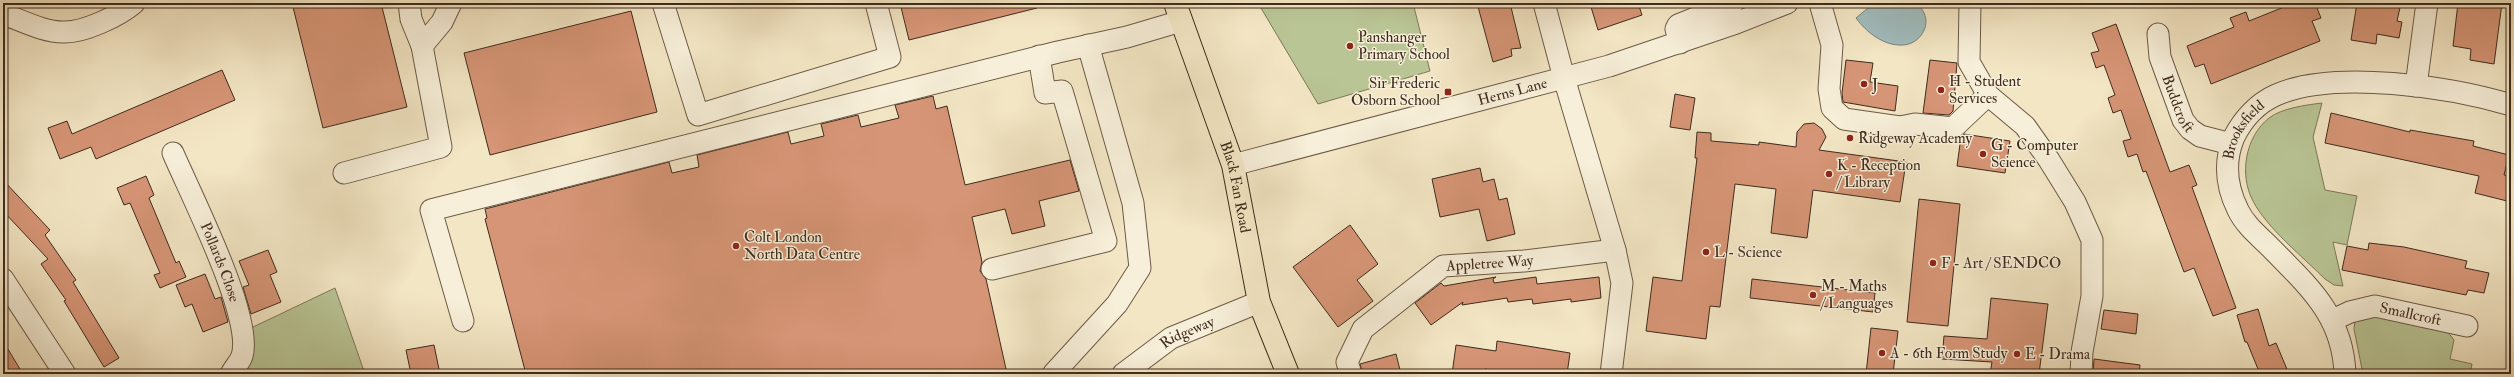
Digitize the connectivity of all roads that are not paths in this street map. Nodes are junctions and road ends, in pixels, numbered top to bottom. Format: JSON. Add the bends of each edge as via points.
{"nodes":[{"id":1,"x":134,"y":3,"type":"edge"},
{"id":2,"x":409,"y":3,"type":"edge"},
{"id":3,"x":451,"y":3,"type":"edge"},
{"id":4,"x":663,"y":3,"type":"edge"},
{"id":5,"x":876,"y":3,"type":"edge"},
{"id":6,"x":1544,"y":3,"type":"edge"},
{"id":7,"x":1733,"y":3,"type":"edge"},
{"id":8,"x":1787,"y":3,"type":"edge"},
{"id":9,"x":1820,"y":3,"type":"edge"},
{"id":10,"x":1970,"y":3,"type":"edge"},
{"id":11,"x":2427,"y":3,"type":"edge"},
{"id":12,"x":1178,"y":12,"type":"edge"},
{"id":13,"x":3,"y":14,"type":"edge"},
{"id":14,"x":2158,"y":34,"type":"dead end"},
{"id":15,"x":1680,"y":43,"type":"junction"},
{"id":16,"x":1088,"y":45,"type":"junction"},
{"id":17,"x":422,"y":46,"type":"junction"},
{"id":18,"x":1039,"y":56,"type":"junction"},
{"id":19,"x":1564,"y":78,"type":"junction"},
{"id":20,"x":2416,"y":86,"type":"junction"},
{"id":21,"x":1988,"y":95,"type":"junction"},
{"id":22,"x":2511,"y":105,"type":"edge"},
{"id":23,"x":2231,"y":144,"type":"junction"},
{"id":24,"x":173,"y":153,"type":"dead end"},
{"id":25,"x":1233,"y":165,"type":"junction"},
{"id":26,"x":344,"y":173,"type":"dead end"},
{"id":27,"x":1615,"y":250,"type":"junction"},
{"id":28,"x":992,"y":269,"type":"dead end"},
{"id":29,"x":3,"y":279,"type":"edge"},
{"id":30,"x":1259,"y":302,"type":"junction"},
{"id":31,"x":2333,"y":320,"type":"junction"},
{"id":32,"x":463,"y":321,"type":"dead end"},
{"id":33,"x":2467,"y":326,"type":"dead end"},
{"id":34,"x":65,"y":374,"type":"edge"},
{"id":35,"x":231,"y":374,"type":"edge"},
{"id":36,"x":1053,"y":374,"type":"edge"},
{"id":37,"x":1123,"y":374,"type":"edge"},
{"id":38,"x":1288,"y":374,"type":"edge"},
{"id":39,"x":1350,"y":374,"type":"edge"},
{"id":40,"x":1611,"y":374,"type":"edge"},
{"id":41,"x":2081,"y":374,"type":"edge"},
{"id":42,"x":2345,"y":374,"type":"edge"}],
"edges":[{"from":1,"to":13,"type":"street","via":[[125,11],[75,31],[62,32]]},
{"from":2,"to":17,"type":"street","via":[[410,18]]},
{"from":3,"to":17,"type":"street","via":[[442,22]]},
{"from":4,"to":5,"type":"street","via":[[698,115],[890,58]]},
{"from":6,"to":19,"type":"street"},
{"from":7,"to":15,"type":"street","via":[[1678,25],[1676,34]]},
{"from":8,"to":15,"type":"street","name":"Herns Lane"},
{"from":9,"to":21,"type":"street","via":[[1832,45],[1829,89],[1832,108],[1844,119],[1900,127],[1915,124],[1953,128]]},
{"from":10,"to":21,"type":"street","via":[[1969,62]]},
{"from":11,"to":20,"type":"street"},
{"from":12,"to":16,"type":"street","via":[[1127,37]]},
{"from":12,"to":25,"type":"main road","name":"Black Fan Road"},
{"from":14,"to":23,"type":"street","name":"Buddcroft","via":[[2160,57],[2183,120],[2190,130],[2200,136]]},
{"from":15,"to":19,"type":"street","name":"Herns Lane"},
{"from":16,"to":18,"type":"street"},
{"from":16,"to":36,"type":"street","via":[[1134,203],[1140,268],[1118,304]]},
{"from":17,"to":26,"type":"street","via":[[441,147]]},
{"from":18,"to":28,"type":"street","via":[[1045,93],[1062,91],[1106,240]]},
{"from":18,"to":32,"type":"street","via":[[431,210]]},
{"from":19,"to":25,"type":"street","name":"Herns Lane"},
{"from":19,"to":27,"type":"street"},
{"from":20,"to":22,"type":"street","name":"Brooksfield","via":[[2450,90]]},
{"from":20,"to":23,"type":"street","name":"Brooksfield","via":[[2381,82],[2340,83],[2308,86],[2276,95],[2248,116]]},
{"from":21,"to":41,"type":"street","via":[[2025,126],[2075,202],[2092,240],[2092,296],[2082,352]]},
{"from":23,"to":31,"type":"street","name":"Brooksfield","via":[[2227,174],[2231,195],[2238,210],[2247,225],[2300,278]]},
{"from":24,"to":35,"type":"street","name":"Pollards Close","via":[[227,278],[243,328],[242,356]]},
{"from":25,"to":30,"type":"main road","name":"Black Fan Road"},
{"from":27,"to":39,"type":"street","name":"Appletree Way","via":[[1524,261],[1442,266],[1362,329],[1347,362]]},
{"from":27,"to":40,"type":"street","via":[[1622,283]]},
{"from":29,"to":34,"type":"street"},
{"from":30,"to":37,"type":"street","name":"Ridgeway","via":[[1171,338]]},
{"from":30,"to":38,"type":"main road","name":"Black Fan Road"},
{"from":31,"to":33,"type":"street","name":"Smallcroft","via":[[2350,312],[2375,306]]},
{"from":31,"to":42,"type":"street","name":"Brooksfield","via":[[2341,343]]}]}
